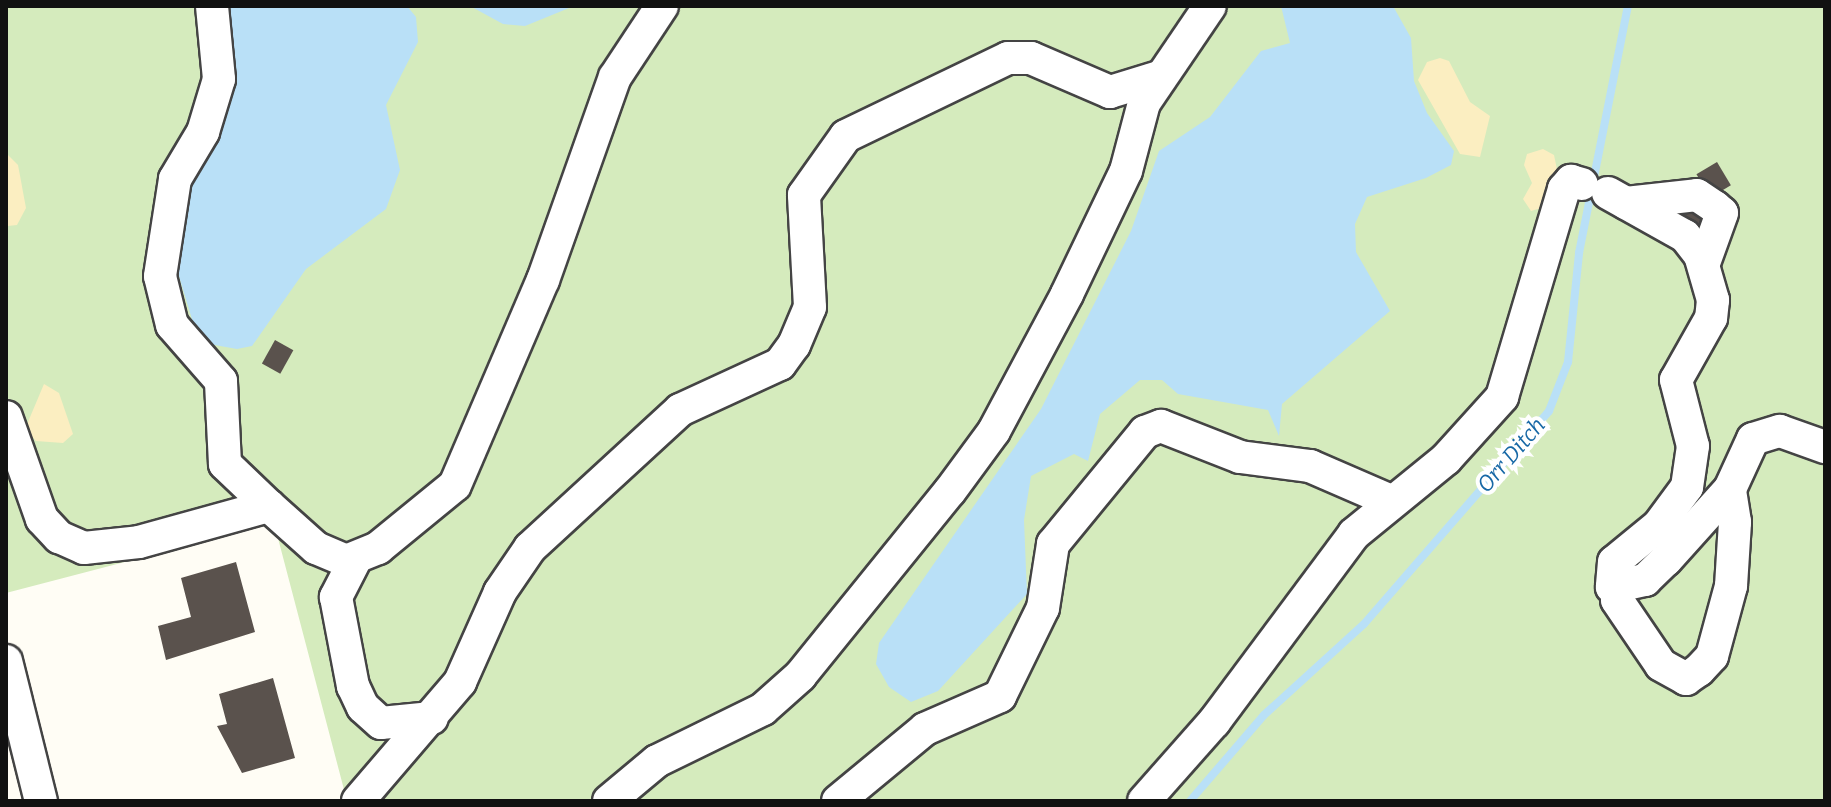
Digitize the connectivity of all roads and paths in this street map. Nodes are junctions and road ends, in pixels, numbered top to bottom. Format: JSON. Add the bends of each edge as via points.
{"nodes":[{"id":1,"x":212,"y":6,"type":"edge"},
{"id":2,"x":662,"y":6,"type":"edge"},
{"id":3,"x":1210,"y":6,"type":"edge"},
{"id":4,"x":1145,"y":89,"type":"junction"},
{"id":5,"x":1606,"y":193,"type":"junction"},
{"id":6,"x":1704,"y":263,"type":"junction"},
{"id":7,"x":6,"y":417,"type":"edge"},
{"id":8,"x":1825,"y":447,"type":"edge"},
{"id":9,"x":1730,"y":489,"type":"junction"},
{"id":10,"x":1391,"y":501,"type":"junction"},
{"id":11,"x":269,"y":506,"type":"junction"},
{"id":12,"x":355,"y":560,"type":"junction"},
{"id":13,"x":1619,"y":589,"type":"junction"},
{"id":14,"x":6,"y":661,"type":"edge"},
{"id":15,"x":432,"y":718,"type":"junction"},
{"id":16,"x":41,"y":801,"type":"edge"},
{"id":17,"x":358,"y":801,"type":"edge"},
{"id":18,"x":609,"y":801,"type":"edge"},
{"id":19,"x":838,"y":801,"type":"edge"},
{"id":20,"x":1144,"y":801,"type":"edge"}],
"edges":[{"from":1,"to":11,"type":"street","via":[[219,79],[203,132],[175,179],[160,276],[172,325],[221,381],[225,464]]},
{"from":2,"to":12,"type":"street","via":[[615,77],[543,280],[467,465],[455,485]]},
{"from":3,"to":4,"type":"street"},
{"from":4,"to":15,"type":"street","via":[[1091,89],[1031,58],[1008,58],[846,136],[804,195],[810,307],[794,345],[780,364],[680,410],[530,548],[500,592],[460,682]]},
{"from":4,"to":18,"type":"street","via":[[1126,171],[1067,294],[994,431],[950,491],[800,676],[763,709],[657,761]]},
{"from":5,"to":6,"type":"street","via":[[1685,236]]},
{"from":5,"to":6,"type":"street","via":[[1697,195],[1715,207],[1722,213]]},
{"from":5,"to":10,"type":"street","via":[[1571,181],[1564,189],[1502,397],[1446,459]]},
{"from":6,"to":13,"type":"street","via":[[1711,318],[1676,380],[1693,446],[1687,487],[1659,525],[1614,562],[1609,574]]},
{"from":7,"to":11,"type":"street","via":[[42,519],[59,537],[84,548],[139,542]]},
{"from":8,"to":9,"type":"street","via":[[1780,431],[1753,439]]},
{"from":9,"to":13,"type":"street","via":[[1645,580]]},
{"from":9,"to":13,"type":"street","via":[[1735,522],[1731,586],[1712,656],[1699,670],[1686,679],[1661,665],[1617,600]]},
{"from":10,"to":19,"type":"street","via":[[1310,466],[1240,457],[1161,426],[1145,432],[1053,544],[1043,608],[1000,696],[925,729]]},
{"from":10,"to":20,"type":"street","via":[[1354,534],[1214,722]]},
{"from":11,"to":12,"type":"street","via":[[316,548],[334,558]]},
{"from":12,"to":15,"type":"street","via":[[336,597],[363,707],[381,723]]},
{"from":14,"to":16,"type":"street"},
{"from":15,"to":17,"type":"street"}]}
